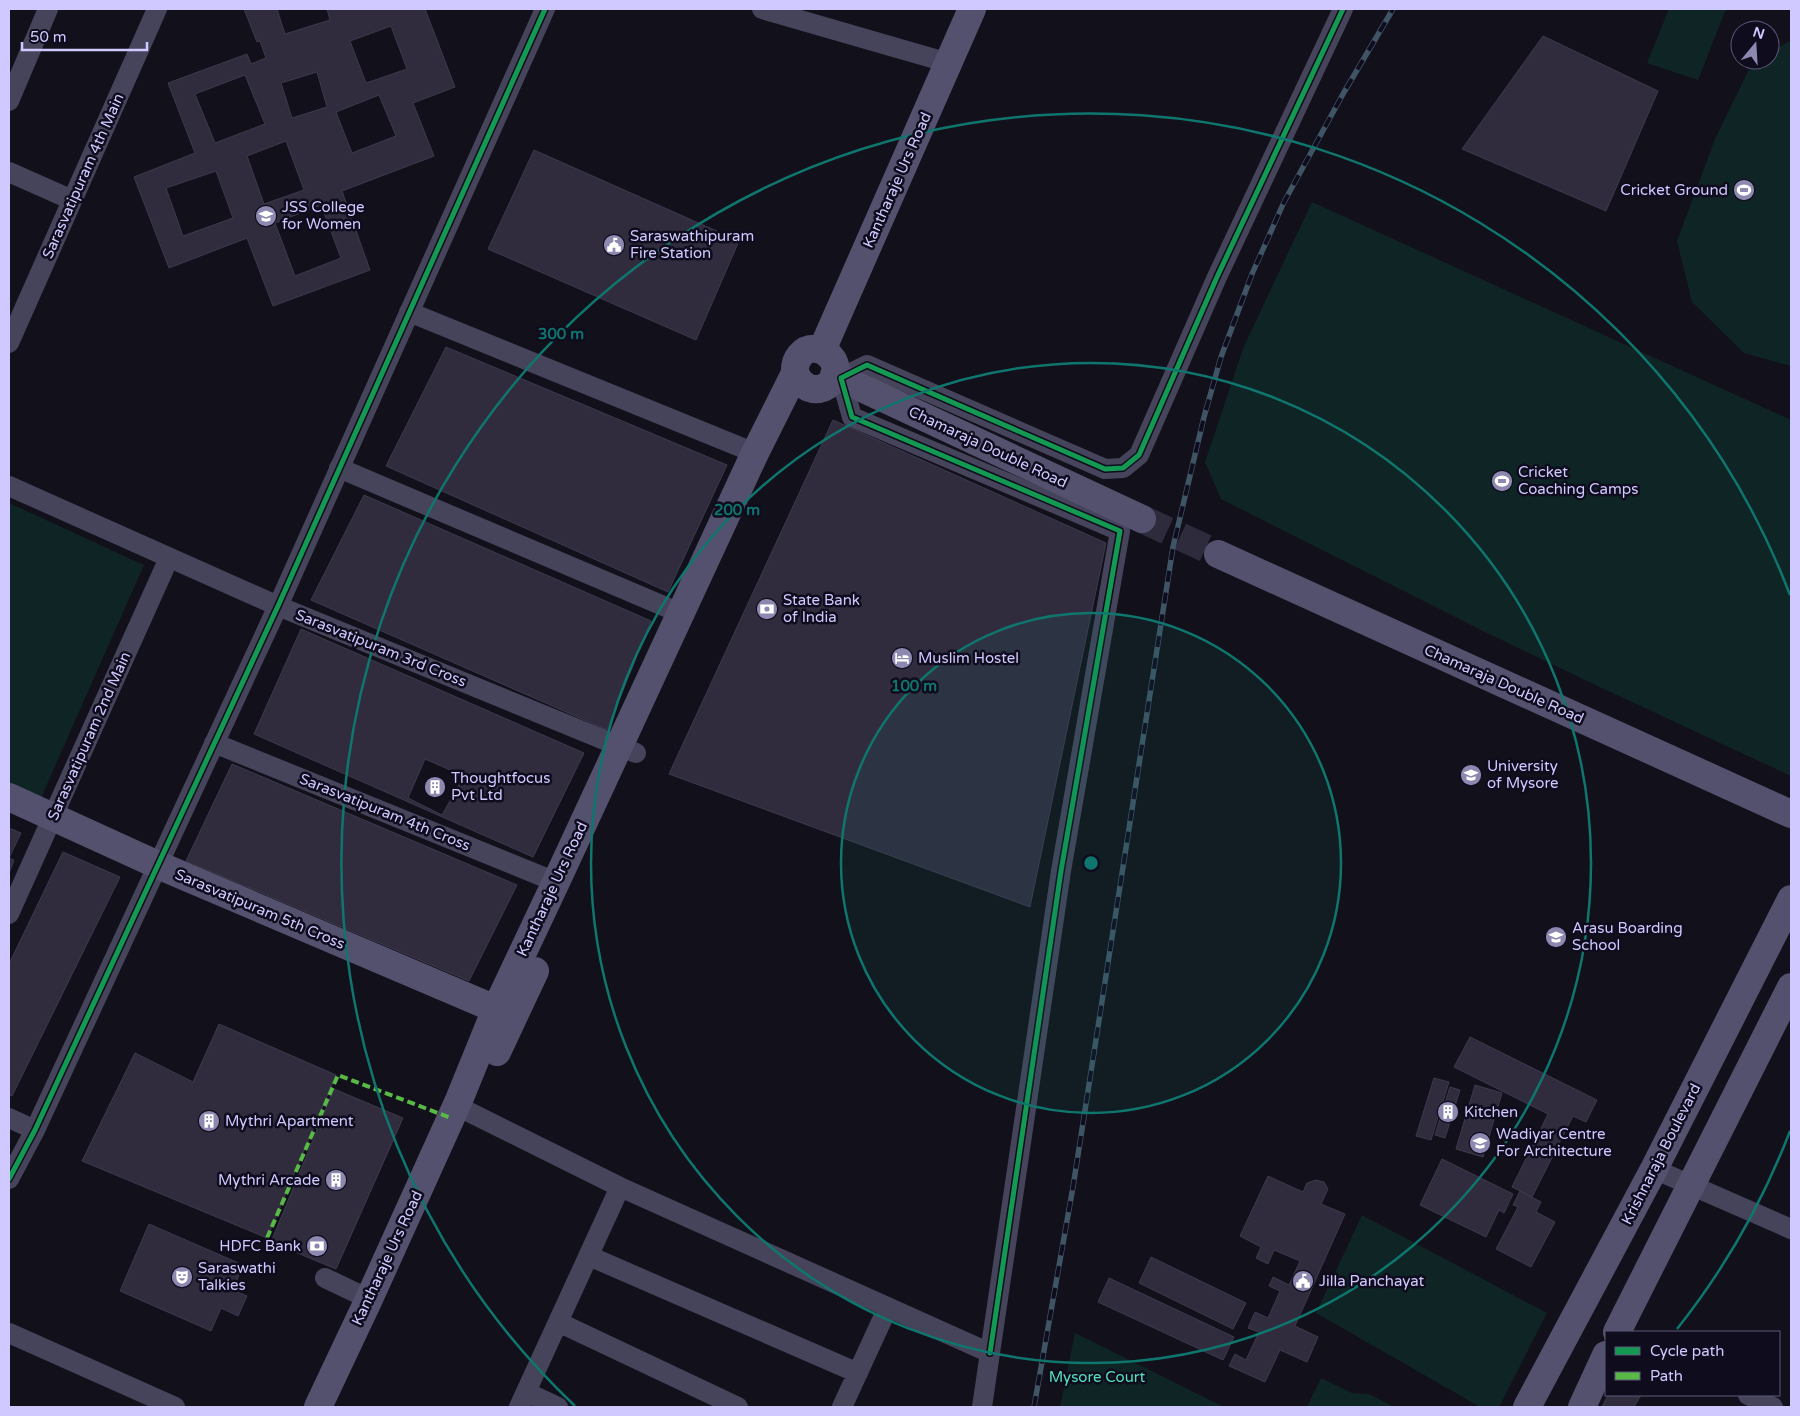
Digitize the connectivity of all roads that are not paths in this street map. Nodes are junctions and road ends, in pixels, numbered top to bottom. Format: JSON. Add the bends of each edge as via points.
{"nodes":[{"id":1,"x":48,"y":9,"type":"edge"},
{"id":2,"x":157,"y":9,"type":"edge"},
{"id":3,"x":545,"y":9,"type":"edge"},
{"id":4,"x":762,"y":9,"type":"edge"},
{"id":5,"x":951,"y":9,"type":"edge"},
{"id":6,"x":972,"y":9,"type":"edge"},
{"id":7,"x":1343,"y":9,"type":"edge"},
{"id":8,"x":940,"y":60,"type":"junction"},
{"id":9,"x":9,"y":101,"type":"edge"},
{"id":10,"x":9,"y":172,"type":"edge"},
{"id":11,"x":72,"y":200,"type":"junction"},
{"id":12,"x":409,"y":312,"type":"junction"},
{"id":13,"x":9,"y":343,"type":"edge"},
{"id":14,"x":807,"y":365,"type":"junction"},
{"id":15,"x":838,"y":377,"type":"junction"},
{"id":16,"x":755,"y":453,"type":"junction"},
{"id":17,"x":339,"y":468,"type":"junction"},
{"id":18,"x":9,"y":486,"type":"edge"},
{"id":19,"x":1142,"y":519,"type":"tunnel mouth"},
{"id":20,"x":1218,"y":554,"type":"tunnel mouth"},
{"id":21,"x":170,"y":558,"type":"junction"},
{"id":22,"x":278,"y":606,"type":"junction"},
{"id":23,"x":680,"y":612,"type":"junction"},
{"id":24,"x":214,"y":743,"type":"junction"},
{"id":25,"x":627,"y":749,"type":"junction"},
{"id":26,"x":9,"y":797,"type":"edge"},
{"id":27,"x":1791,"y":814,"type":"edge"},
{"id":28,"x":53,"y":817,"type":"junction"},
{"id":29,"x":158,"y":865,"type":"junction"},
{"id":30,"x":556,"y":882,"type":"junction"},
{"id":31,"x":1791,"y":899,"type":"edge"},
{"id":32,"x":9,"y":914,"type":"edge"},
{"id":33,"x":1791,"y":986,"type":"edge"},
{"id":34,"x":505,"y":1013,"type":"junction"},
{"id":35,"x":469,"y":1112,"type":"junction"},
{"id":36,"x":9,"y":1118,"type":"edge"},
{"id":37,"x":34,"y":1130,"type":"junction"},
{"id":38,"x":1654,"y":1169,"type":"junction"},
{"id":39,"x":9,"y":1179,"type":"edge"},
{"id":40,"x":1692,"y":1185,"type":"junction"},
{"id":41,"x":620,"y":1187,"type":"junction"},
{"id":42,"x":1791,"y":1229,"type":"edge"},
{"id":43,"x":589,"y":1256,"type":"junction"},
{"id":44,"x":325,"y":1278,"type":"dead end"},
{"id":45,"x":370,"y":1299,"type":"junction"},
{"id":46,"x":888,"y":1308,"type":"junction"},
{"id":47,"x":558,"y":1322,"type":"junction"},
{"id":48,"x":1619,"y":1331,"type":"edge"},
{"id":49,"x":9,"y":1332,"type":"edge"},
{"id":50,"x":990,"y":1353,"type":"junction"},
{"id":51,"x":1605,"y":1358,"type":"edge"},
{"id":52,"x":858,"y":1373,"type":"junction"},
{"id":53,"x":1750,"y":1396,"type":"edge"},
{"id":54,"x":522,"y":1400,"type":"edge"},
{"id":55,"x":175,"y":1407,"type":"edge"},
{"id":56,"x":318,"y":1407,"type":"edge"},
{"id":57,"x":335,"y":1407,"type":"edge"},
{"id":58,"x":558,"y":1407,"type":"edge"},
{"id":59,"x":738,"y":1407,"type":"edge"},
{"id":60,"x":842,"y":1407,"type":"edge"},
{"id":61,"x":982,"y":1407,"type":"edge"},
{"id":62,"x":1527,"y":1407,"type":"edge"},
{"id":63,"x":1582,"y":1407,"type":"edge"},
{"id":64,"x":1773,"y":1407,"type":"edge"}],
"edges":[{"from":1,"to":9,"type":"street"},
{"from":2,"to":11,"type":"street","name":"Sarasvatipuram 4th Main"},
{"from":3,"to":12,"type":"street"},
{"from":4,"to":8,"type":"street"},
{"from":5,"to":8,"type":"street","name":"Kantharaje Urs Road"},
{"from":6,"to":8,"type":"street","name":"Kantharaje Urs Road"},
{"from":7,"to":15,"type":"street","via":[[1217,277],[1139,455],[1123,468],[1105,469],[867,365]]},
{"from":8,"to":14,"type":"street","name":"Kantharaje Urs Road"},
{"from":10,"to":11,"type":"street"},
{"from":11,"to":13,"type":"street","name":"Sarasvatipuram 4th Main"},
{"from":12,"to":16,"type":"street"},
{"from":12,"to":17,"type":"street"},
{"from":14,"to":15,"type":"street","via":[[815,390]]},
{"from":14,"to":16,"type":"street","name":"Kantharaje Urs Road"},
{"from":14,"to":25,"type":"street","name":"Kantharaje Urs Road","via":[[798,404]]},
{"from":15,"to":19,"type":"street","name":"Chamaraja Double Road"},
{"from":15,"to":50,"type":"street","via":[[852,417],[1120,531],[1061,871]]},
{"from":16,"to":23,"type":"street","name":"Kantharaje Urs Road"},
{"from":17,"to":22,"type":"street"},
{"from":17,"to":23,"type":"street"},
{"from":18,"to":21,"type":"street","name":"Sarasvatipuram 3rd Cross"},
{"from":20,"to":27,"type":"street","name":"Chamaraja Double Road"},
{"from":21,"to":22,"type":"street","name":"Sarasvatipuram 3rd Cross"},
{"from":21,"to":28,"type":"street","name":"Sarasvatipuram 2nd Main"},
{"from":22,"to":24,"type":"street"},
{"from":22,"to":25,"type":"street","name":"Sarasvatipuram 3rd Cross"},
{"from":23,"to":25,"type":"street","name":"Kantharaje Urs Road"},
{"from":24,"to":29,"type":"street"},
{"from":24,"to":30,"type":"street","name":"Sarasvatipuram 4th Cross"},
{"from":25,"to":30,"type":"street","name":"Kantharaje Urs Road"},
{"from":25,"to":34,"type":"street","name":"Kantharaje Urs Road"},
{"from":26,"to":28,"type":"street","name":"Sarasvatipuram 5th Cross"},
{"from":28,"to":29,"type":"street","name":"Sarasvatipuram 5th Cross"},
{"from":28,"to":32,"type":"street","name":"Sarasvatipuram 2nd Main"},
{"from":29,"to":34,"type":"street","name":"Sarasvatipuram 5th Cross"},
{"from":29,"to":37,"type":"street"},
{"from":30,"to":34,"type":"street","name":"Kantharaje Urs Road"},
{"from":31,"to":38,"type":"street","name":"Krishnaraja Boulevard"},
{"from":33,"to":40,"type":"street"},
{"from":34,"to":35,"type":"street","name":"Kantharaje Urs Road"},
{"from":34,"to":45,"type":"street","name":"Kantharaje Urs Road","via":[[459,1100]]},
{"from":35,"to":41,"type":"street"},
{"from":35,"to":57,"type":"street","name":"Kantharaje Urs Road"},
{"from":36,"to":37,"type":"street"},
{"from":37,"to":39,"type":"street"},
{"from":38,"to":40,"type":"street"},
{"from":38,"to":62,"type":"street","name":"Krishnaraja Boulevard"},
{"from":40,"to":42,"type":"street"},
{"from":40,"to":48,"type":"street"},
{"from":41,"to":43,"type":"street"},
{"from":41,"to":46,"type":"street"},
{"from":43,"to":47,"type":"street"},
{"from":43,"to":52,"type":"street"},
{"from":44,"to":45,"type":"street"},
{"from":45,"to":56,"type":"street","name":"Kantharaje Urs Road"},
{"from":46,"to":50,"type":"street"},
{"from":46,"to":52,"type":"street"},
{"from":47,"to":54,"type":"street"},
{"from":47,"to":59,"type":"street"},
{"from":49,"to":55,"type":"street"},
{"from":50,"to":61,"type":"street"},
{"from":51,"to":63,"type":"street"},
{"from":52,"to":60,"type":"street"},
{"from":53,"to":64,"type":"street"},
{"from":54,"to":58,"type":"street"}]}
